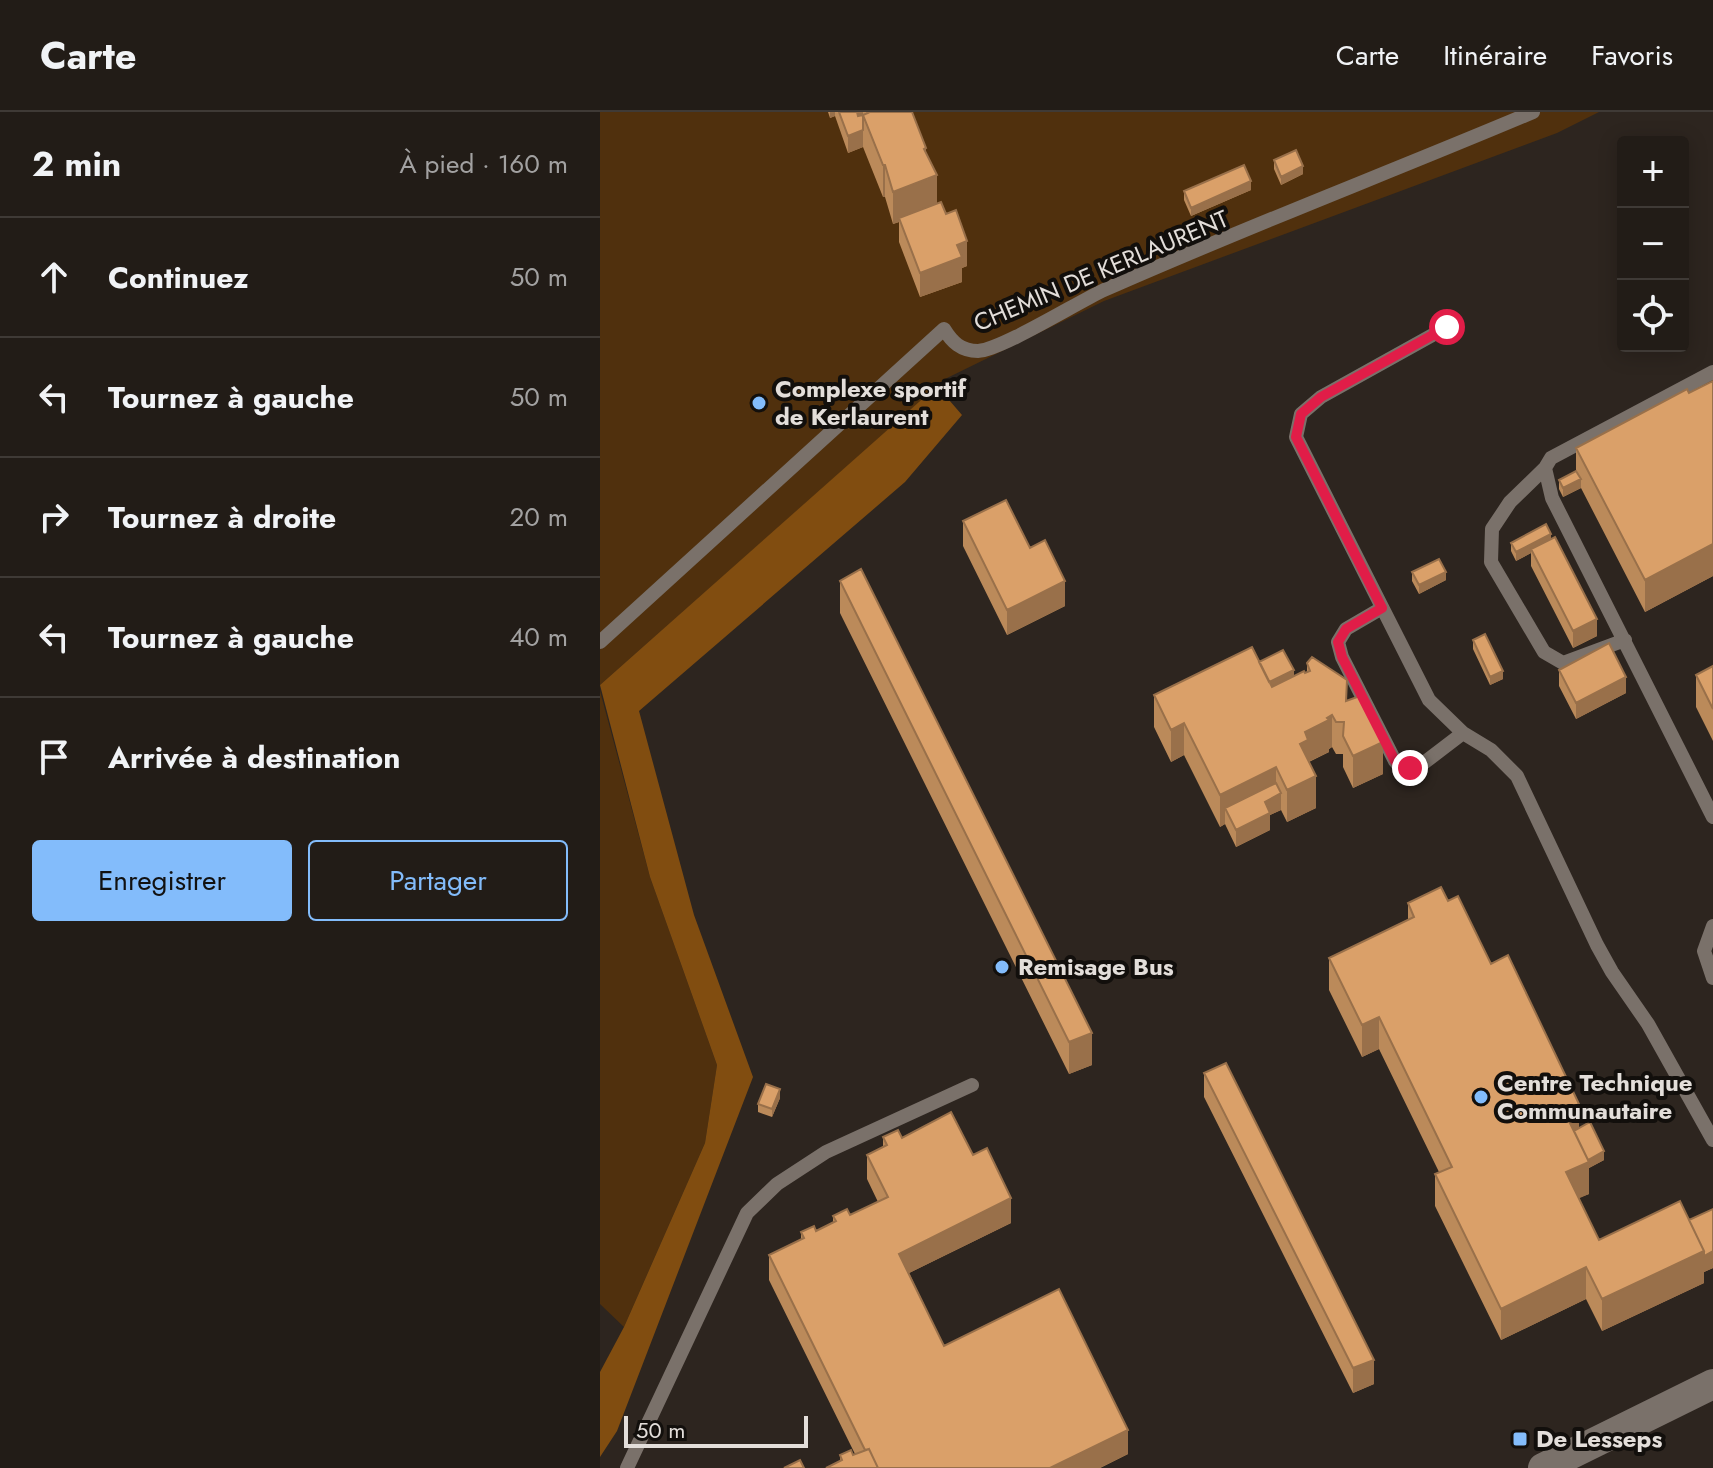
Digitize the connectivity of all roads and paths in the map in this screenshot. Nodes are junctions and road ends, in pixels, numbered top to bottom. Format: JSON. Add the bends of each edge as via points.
{"nodes":[{"id":1,"x":1523,"y":114,"type":"edge"},
{"id":2,"x":1447,"y":327,"type":"dead end"},
{"id":3,"x":1713,"y":372,"type":"edge"},
{"id":4,"x":1545,"y":468,"type":"junction"},
{"id":5,"x":1382,"y":608,"type":"junction"},
{"id":6,"x":1625,"y":640,"type":"junction"},
{"id":7,"x":600,"y":642,"type":"edge"},
{"id":8,"x":1463,"y":733,"type":"junction"},
{"id":9,"x":1713,"y":817,"type":"edge"},
{"id":10,"x":1713,"y":926,"type":"edge"},
{"id":11,"x":1713,"y":978,"type":"edge"},
{"id":12,"x":972,"y":1085,"type":"dead end"},
{"id":13,"x":1713,"y":1140,"type":"edge"},
{"id":14,"x":1713,"y":1384,"type":"edge"},
{"id":15,"x":627,"y":1468,"type":"edge"},
{"id":16,"x":1543,"y":1468,"type":"edge"}],
"edges":[{"from":1,"to":7,"type":"lane","name":"CHEMIN DE KERLAURENT","via":[[1103,291],[980,351],[961,348],[944,329]]},
{"from":2,"to":5,"type":"lane","via":[[1321,397],[1301,414],[1296,437]]},
{"from":3,"to":4,"type":"lane","via":[[1551,458]]},
{"from":4,"to":6,"type":"lane","via":[[1552,498]]},
{"from":4,"to":6,"type":"lane","via":[[1510,502],[1492,529],[1491,562],[1544,652],[1563,663]]},
{"from":5,"to":8,"type":"lane","via":[[1429,700]]},
{"from":5,"to":8,"type":"lane","via":[[1346,629],[1338,642],[1395,761],[1401,768],[1425,762]]},
{"from":6,"to":9,"type":"lane"},
{"from":8,"to":13,"type":"lane","via":[[1491,750],[1517,776],[1597,945]]},
{"from":10,"to":11,"type":"lane","via":[[1704,951]]},
{"from":12,"to":15,"type":"lane","via":[[826,1152],[777,1184],[747,1213]]},
{"from":14,"to":16,"type":"street"}]}
